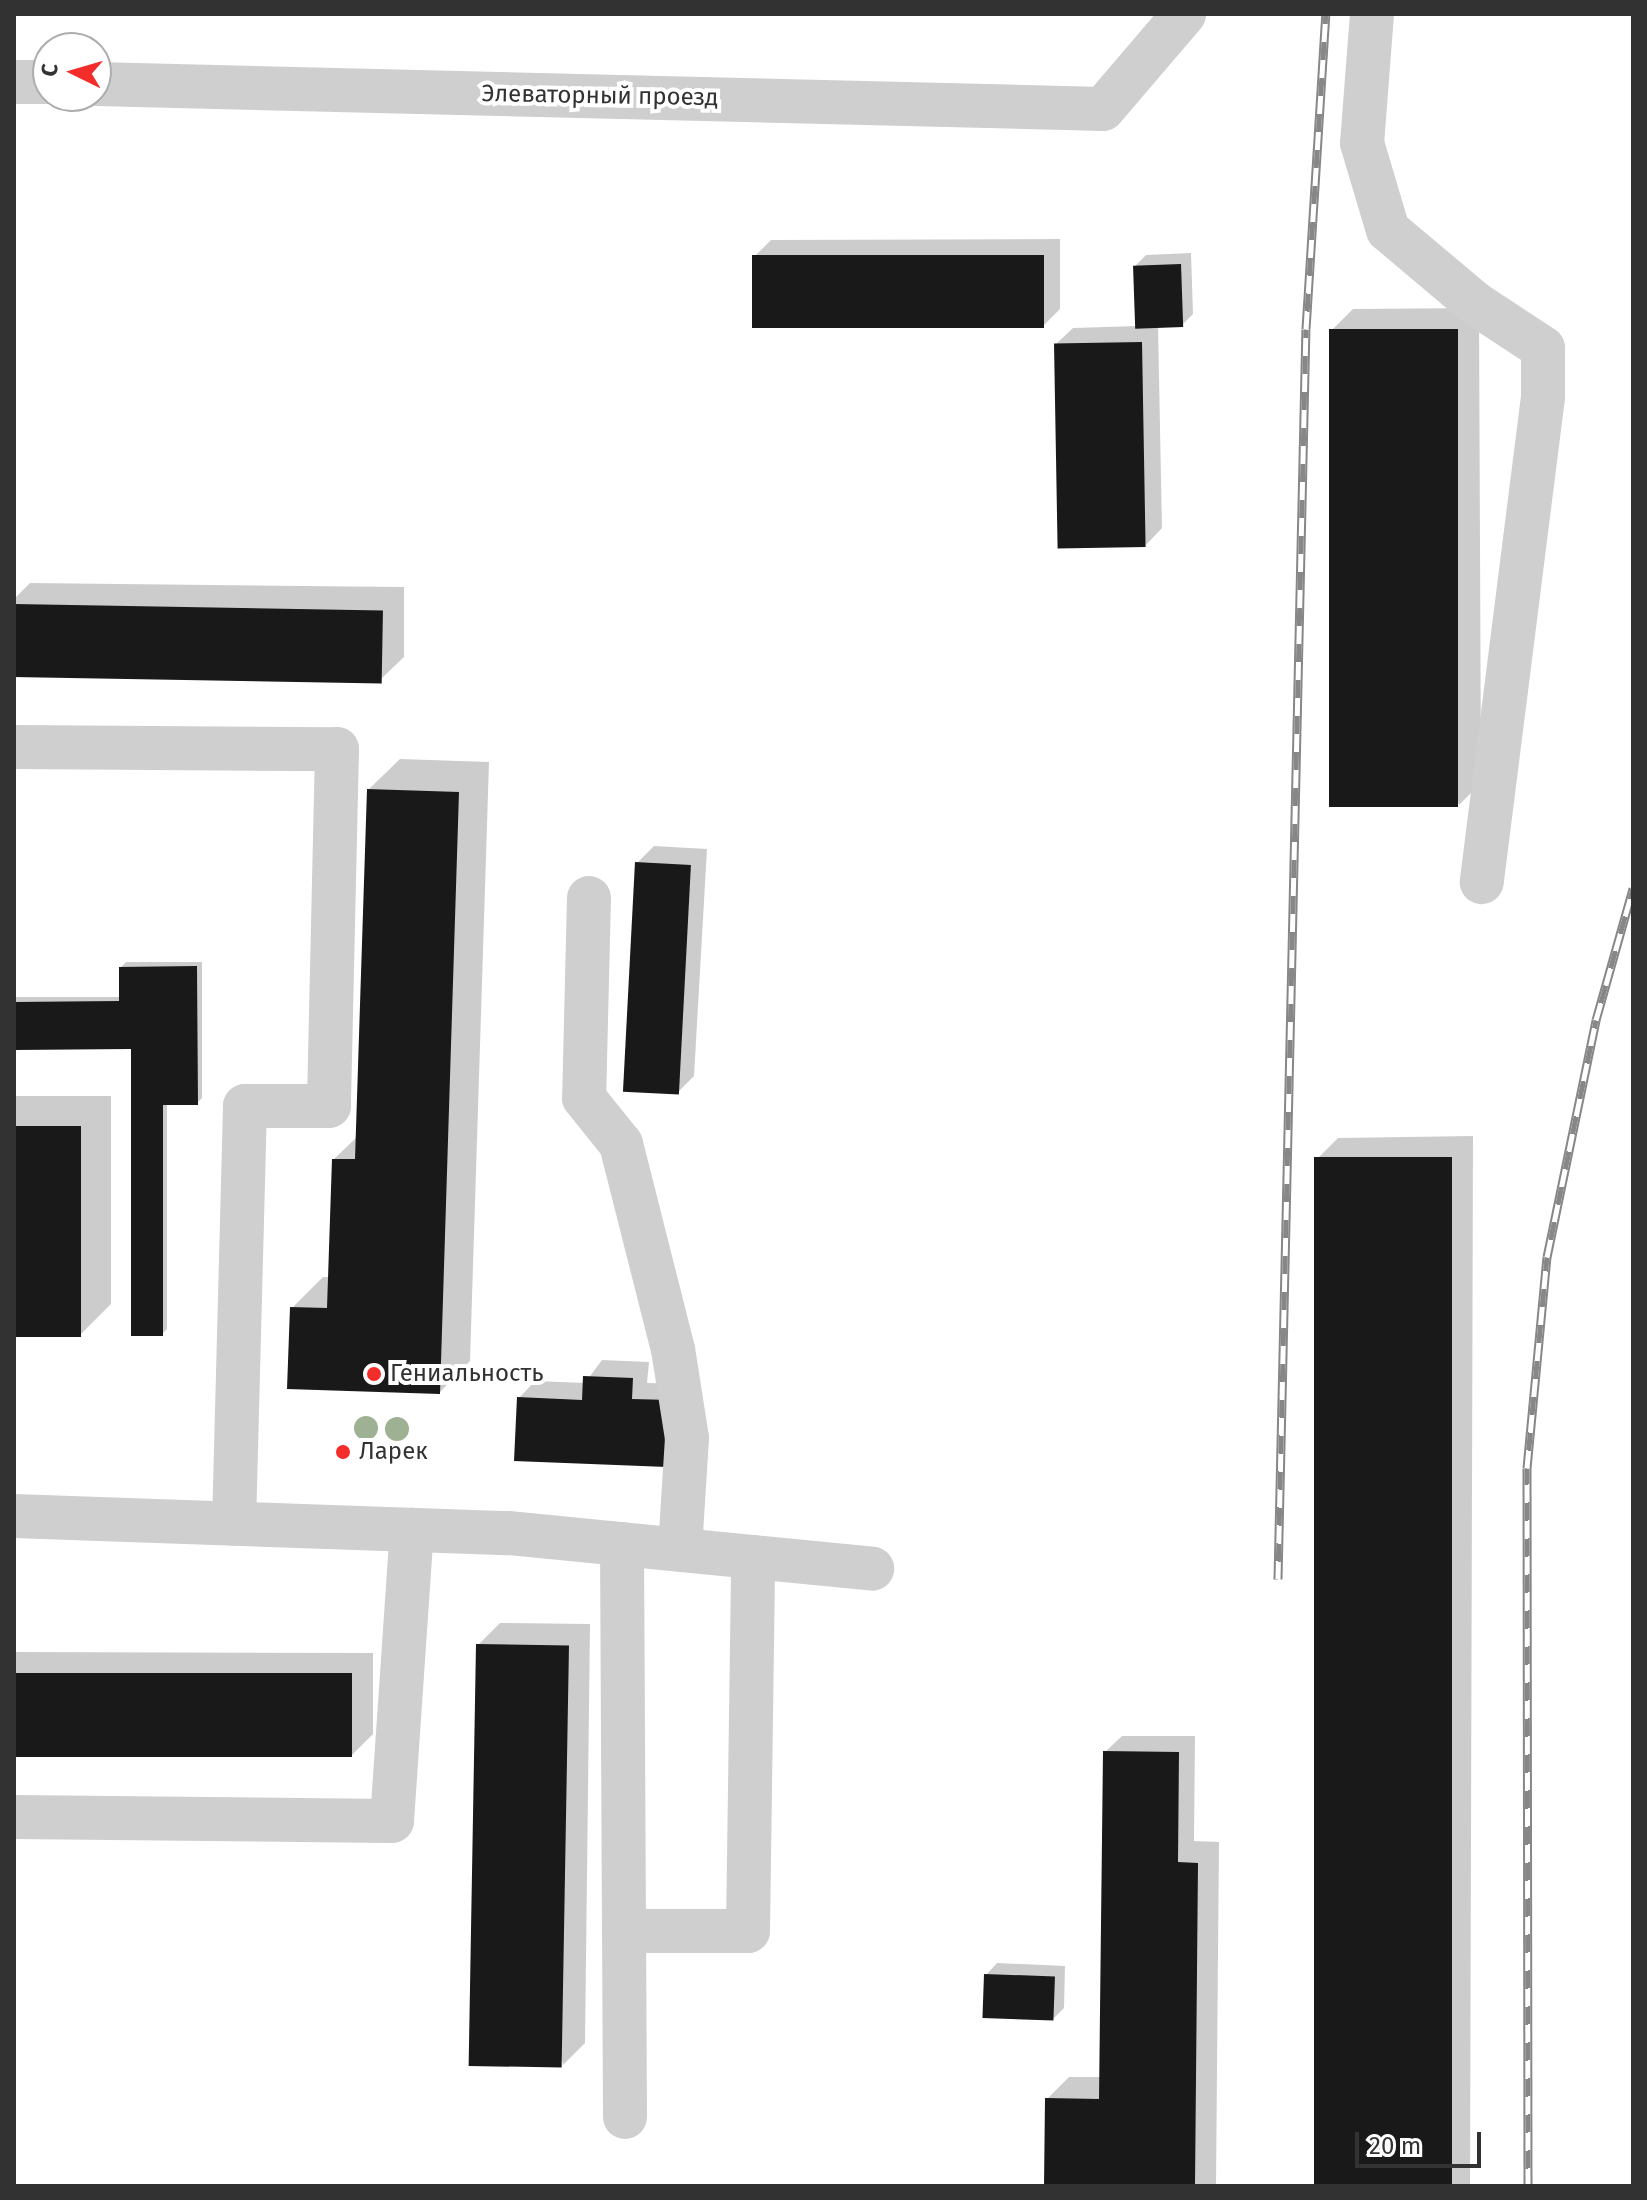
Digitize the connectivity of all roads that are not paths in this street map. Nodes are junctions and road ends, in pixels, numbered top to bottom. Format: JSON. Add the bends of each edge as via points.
{"nodes":[{"id":1,"x":1184,"y":14,"type":"edge"},
{"id":2,"x":1372,"y":14,"type":"edge"},
{"id":3,"x":112,"y":84,"type":"edge"},
{"id":4,"x":14,"y":747,"type":"edge"},
{"id":5,"x":1482,"y":882,"type":"dead end"},
{"id":6,"x":589,"y":898,"type":"dead end"},
{"id":7,"x":14,"y":1516,"type":"edge"},
{"id":8,"x":234,"y":1524,"type":"junction"},
{"id":9,"x":412,"y":1530,"type":"junction"},
{"id":10,"x":622,"y":1544,"type":"junction"},
{"id":11,"x":680,"y":1550,"type":"junction"},
{"id":12,"x":753,"y":1557,"type":"junction"},
{"id":13,"x":872,"y":1569,"type":"dead end"},
{"id":14,"x":14,"y":1817,"type":"edge"},
{"id":15,"x":624,"y":1931,"type":"junction"},
{"id":16,"x":625,"y":2117,"type":"dead end"}],
"edges":[{"from":1,"to":3,"type":"street","name":"Элеваторный проезд","via":[[1103,109]]},
{"from":2,"to":5,"type":"street","via":[[1362,143],[1388,230],[1476,304],[1543,348],[1543,397]]},
{"from":4,"to":8,"type":"street","via":[[337,749],[329,1106],[245,1106]]},
{"from":6,"to":11,"type":"street","via":[[584,1098],[621,1144],[673,1349],[687,1438]]},
{"from":7,"to":8,"type":"street"},
{"from":8,"to":9,"type":"street"},
{"from":9,"to":10,"type":"street"},
{"from":9,"to":14,"type":"street","via":[[392,1821]]},
{"from":10,"to":11,"type":"street"},
{"from":10,"to":15,"type":"street"},
{"from":11,"to":12,"type":"street"},
{"from":12,"to":13,"type":"street"},
{"from":12,"to":15,"type":"street","via":[[748,1931]]},
{"from":15,"to":16,"type":"street"}]}
